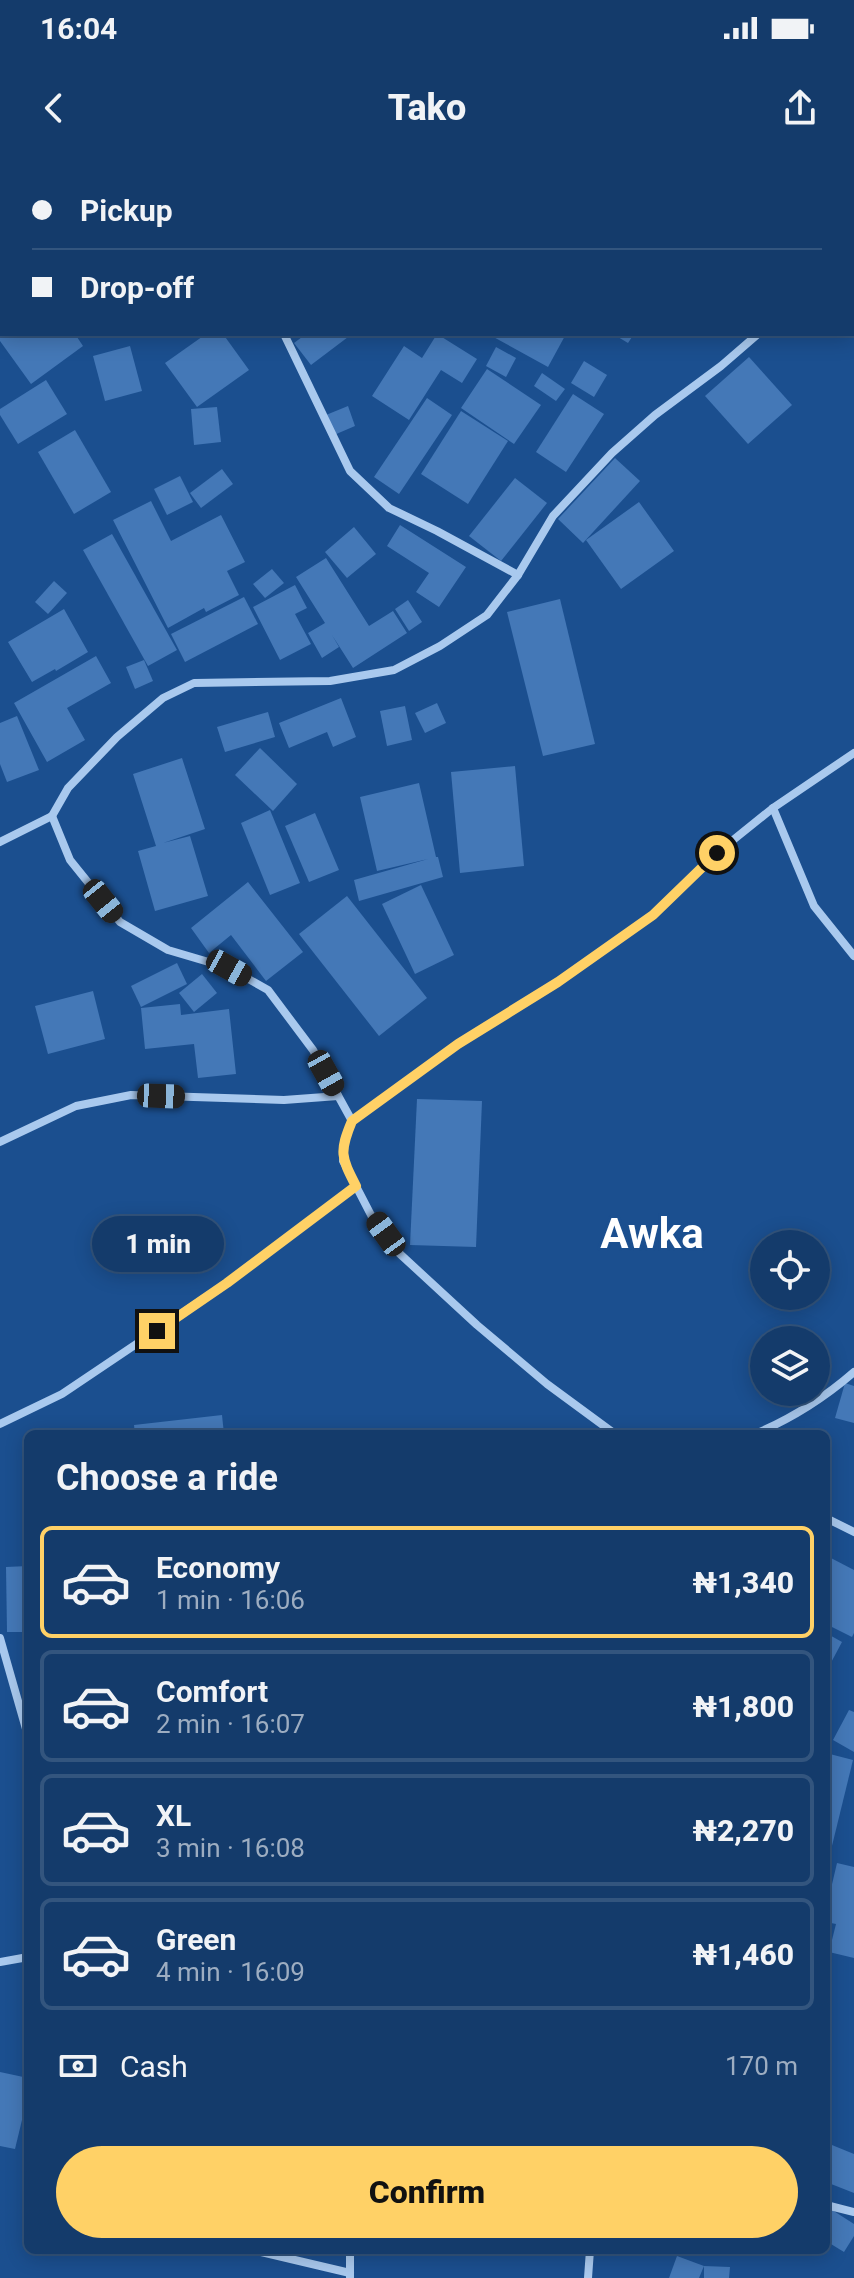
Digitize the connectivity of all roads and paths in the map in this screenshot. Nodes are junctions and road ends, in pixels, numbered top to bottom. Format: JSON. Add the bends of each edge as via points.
{"nodes":[{"id":1,"x":285,"y":336,"type":"edge"},
{"id":2,"x":756,"y":336,"type":"edge"},
{"id":3,"x":518,"y":575,"type":"junction"},
{"id":4,"x":854,"y":753,"type":"edge"},
{"id":5,"x":773,"y":808,"type":"junction"},
{"id":6,"x":52,"y":816,"type":"junction"},
{"id":7,"x":0,"y":842,"type":"edge"},
{"id":8,"x":854,"y":956,"type":"edge"},
{"id":9,"x":338,"y":1096,"type":"junction"},
{"id":10,"x":352,"y":1121,"type":"junction"},
{"id":11,"x":0,"y":1142,"type":"edge"},
{"id":12,"x":356,"y":1186,"type":"junction"},
{"id":13,"x":854,"y":1372,"type":"edge"},
{"id":14,"x":0,"y":1424,"type":"edge"},
{"id":15,"x":610,"y":1430,"type":"edge"},
{"id":16,"x":765,"y":1430,"type":"edge"},
{"id":17,"x":830,"y":1520,"type":"edge"},
{"id":18,"x":854,"y":1532,"type":"edge"},
{"id":19,"x":0,"y":1638,"type":"edge"},
{"id":20,"x":24,"y":1722,"type":"edge"},
{"id":21,"x":24,"y":1958,"type":"edge"},
{"id":22,"x":0,"y":1962,"type":"edge"},
{"id":23,"x":830,"y":2206,"type":"edge"},
{"id":24,"x":854,"y":2212,"type":"edge"},
{"id":25,"x":267,"y":2254,"type":"edge"},
{"id":26,"x":350,"y":2254,"type":"edge"},
{"id":27,"x":590,"y":2254,"type":"edge"},
{"id":28,"x":350,"y":2276,"type":"edge"},
{"id":29,"x":588,"y":2278,"type":"edge"}],
"edges":[{"from":1,"to":3,"type":"street","via":[[350,471],[389,508]]},
{"from":2,"to":3,"type":"street","via":[[612,453],[553,516]]},
{"from":3,"to":6,"type":"street","via":[[487,615],[394,670],[330,681],[194,683],[163,698],[68,788]]},
{"from":4,"to":5,"type":"street"},
{"from":5,"to":8,"type":"street","via":[[814,906]]},
{"from":5,"to":10,"type":"street","via":[[653,915]]},
{"from":6,"to":7,"type":"street"},
{"from":6,"to":9,"type":"street","via":[[70,860],[120,922],[168,950],[229,968],[268,990],[313,1050]]},
{"from":9,"to":10,"type":"street"},
{"from":9,"to":11,"type":"street","via":[[284,1100],[131,1095],[76,1106]]},
{"from":10,"to":12,"type":"street","via":[[343,1161]]},
{"from":12,"to":14,"type":"street","via":[[227,1283],[62,1394]]},
{"from":12,"to":15,"type":"street","via":[[400,1254],[488,1335]]},
{"from":13,"to":16,"type":"street","via":[[831,1392]]},
{"from":17,"to":18,"type":"street"},
{"from":19,"to":20,"type":"street"},
{"from":21,"to":22,"type":"street"},
{"from":23,"to":24,"type":"street"},
{"from":25,"to":28,"type":"street"},
{"from":26,"to":28,"type":"street"},
{"from":27,"to":29,"type":"street"}]}
